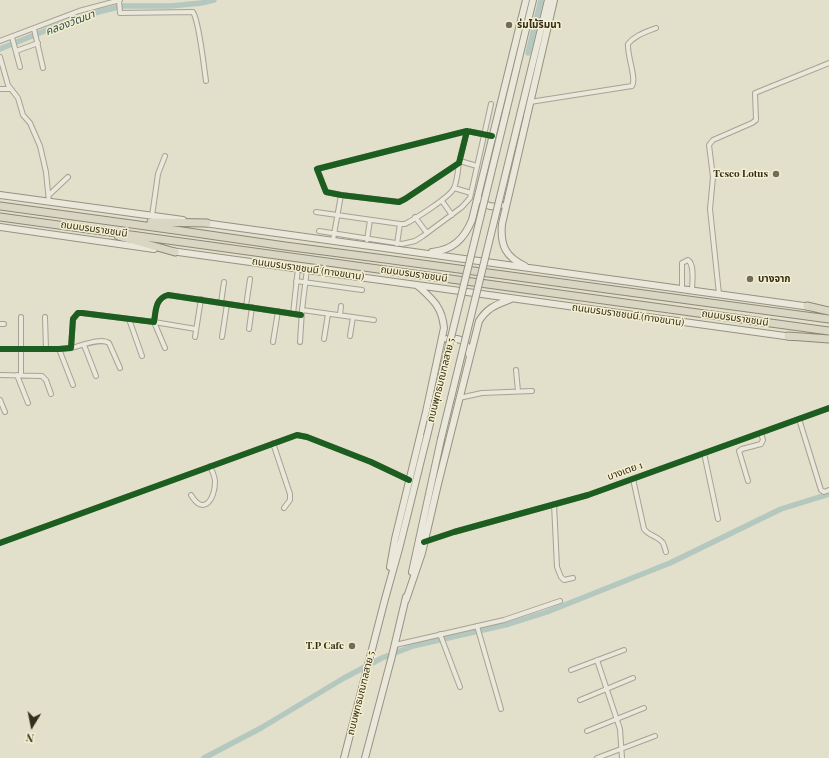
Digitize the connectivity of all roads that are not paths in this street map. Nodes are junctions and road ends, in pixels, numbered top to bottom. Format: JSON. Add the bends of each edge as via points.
{"nodes":[{"id":1,"x":526,"y":0,"type":"edge"},
{"id":2,"x":533,"y":0,"type":"edge"},
{"id":3,"x":548,"y":0,"type":"edge"},
{"id":4,"x":554,"y":0,"type":"edge"},
{"id":5,"x":120,"y":1,"type":"edge"},
{"id":6,"x":656,"y":28,"type":"dead end"},
{"id":7,"x":34,"y":30,"type":"junction"},
{"id":8,"x":12,"y":38,"type":"junction"},
{"id":9,"x":0,"y":42,"type":"edge"},
{"id":10,"x":37,"y":42,"type":"junction"},
{"id":11,"x":16,"y":49,"type":"junction"},
{"id":12,"x":0,"y":57,"type":"edge"},
{"id":13,"x":829,"y":64,"type":"edge"},
{"id":14,"x":20,"y":67,"type":"dead end"},
{"id":15,"x":44,"y":68,"type":"dead end"},
{"id":16,"x":206,"y":81,"type":"dead end"},
{"id":17,"x":0,"y":89,"type":"edge"},
{"id":18,"x":10,"y":89,"type":"junction"},
{"id":19,"x":530,"y":102,"type":"junction"},
{"id":20,"x":491,"y":104,"type":"dead end"},
{"id":21,"x":467,"y":130,"type":"junction"},
{"id":22,"x":485,"y":134,"type":"junction"},
{"id":23,"x":492,"y":136,"type":"junction"},
{"id":24,"x":165,"y":156,"type":"dead end"},
{"id":25,"x":459,"y":162,"type":"junction"},
{"id":26,"x":477,"y":166,"type":"junction"},
{"id":27,"x":68,"y":177,"type":"dead end"},
{"id":28,"x":454,"y":188,"type":"junction"},
{"id":29,"x":471,"y":193,"type":"junction"},
{"id":30,"x":478,"y":193,"type":"junction"},
{"id":31,"x":0,"y":195,"type":"edge"},
{"id":32,"x":49,"y":195,"type":"junction"},
{"id":33,"x":341,"y":195,"type":"junction"},
{"id":34,"x":442,"y":201,"type":"junction"},
{"id":35,"x":49,"y":202,"type":"junction"},
{"id":36,"x":507,"y":204,"type":"junction"},
{"id":37,"x":0,"y":206,"type":"edge"},
{"id":38,"x":316,"y":212,"type":"dead end"},
{"id":39,"x":452,"y":215,"type":"junction"},
{"id":40,"x":0,"y":216,"type":"edge"},
{"id":41,"x":152,"y":216,"type":"junction"},
{"id":42,"x":337,"y":216,"type":"junction"},
{"id":43,"x":82,"y":217,"type":"junction"},
{"id":44,"x":415,"y":217,"type":"junction"},
{"id":45,"x":370,"y":220,"type":"junction"},
{"id":46,"x":207,"y":223,"type":"junction"},
{"id":47,"x":400,"y":224,"type":"junction"},
{"id":48,"x":0,"y":227,"type":"edge"},
{"id":49,"x":84,"y":228,"type":"junction"},
{"id":50,"x":319,"y":231,"type":"dead end"},
{"id":51,"x":427,"y":233,"type":"junction"},
{"id":52,"x":334,"y":237,"type":"junction"},
{"id":53,"x":367,"y":240,"type":"junction"},
{"id":54,"x":397,"y":244,"type":"junction"},
{"id":55,"x":176,"y":252,"type":"junction"},
{"id":56,"x":422,"y":253,"type":"junction"},
{"id":57,"x":298,"y":268,"type":"junction"},
{"id":58,"x":531,"y":269,"type":"junction"},
{"id":59,"x":307,"y":270,"type":"junction"},
{"id":60,"x":250,"y":279,"type":"dead end"},
{"id":61,"x":296,"y":281,"type":"junction"},
{"id":62,"x":224,"y":282,"type":"dead end"},
{"id":63,"x":305,"y":283,"type":"junction"},
{"id":64,"x":416,"y":284,"type":"junction"},
{"id":65,"x":682,"y":289,"type":"junction"},
{"id":66,"x":362,"y":290,"type":"dead end"},
{"id":67,"x":692,"y":291,"type":"junction"},
{"id":68,"x":719,"y":294,"type":"junction"},
{"id":69,"x":512,"y":298,"type":"junction"},
{"id":70,"x":201,"y":299,"type":"junction"},
{"id":71,"x":221,"y":303,"type":"junction"},
{"id":72,"x":227,"y":304,"type":"junction"},
{"id":73,"x":246,"y":306,"type":"junction"},
{"id":74,"x":341,"y":306,"type":"dead end"},
{"id":75,"x":807,"y":306,"type":"joint"},
{"id":76,"x":252,"y":307,"type":"junction"},
{"id":77,"x":302,"y":310,"type":"junction"},
{"id":78,"x":829,"y":310,"type":"edge"},
{"id":79,"x":278,"y":311,"type":"junction"},
{"id":80,"x":293,"y":314,"type":"junction"},
{"id":81,"x":328,"y":314,"type":"junction"},
{"id":82,"x":302,"y":315,"type":"junction"},
{"id":83,"x":340,"y":315,"type":"junction"},
{"id":84,"x":21,"y":317,"type":"dead end"},
{"id":85,"x":45,"y":317,"type":"dead end"},
{"id":86,"x":353,"y":317,"type":"junction"},
{"id":87,"x":129,"y":318,"type":"junction"},
{"id":88,"x":829,"y":319,"type":"edge"},
{"id":89,"x":374,"y":320,"type":"dead end"},
{"id":90,"x":154,"y":322,"type":"junction"},
{"id":91,"x":196,"y":329,"type":"junction"},
{"id":92,"x":249,"y":329,"type":"dead end"},
{"id":93,"x":829,"y":331,"type":"edge"},
{"id":94,"x":195,"y":336,"type":"dead end"},
{"id":95,"x":350,"y":336,"type":"dead end"},
{"id":96,"x":788,"y":336,"type":"junction"},
{"id":97,"x":222,"y":337,"type":"dead end"},
{"id":98,"x":324,"y":339,"type":"dead end"},
{"id":99,"x":829,"y":339,"type":"edge"},
{"id":100,"x":273,"y":342,"type":"dead end"},
{"id":101,"x":300,"y":342,"type":"dead end"},
{"id":102,"x":829,"y":342,"type":"edge"},
{"id":103,"x":84,"y":346,"type":"junction"},
{"id":104,"x":441,"y":346,"type":"junction"},
{"id":105,"x":20,"y":348,"type":"junction"},
{"id":106,"x":71,"y":348,"type":"junction"},
{"id":107,"x":165,"y":348,"type":"dead end"},
{"id":108,"x":0,"y":349,"type":"edge"},
{"id":109,"x":46,"y":349,"type":"junction"},
{"id":110,"x":60,"y":349,"type":"junction"},
{"id":111,"x":142,"y":356,"type":"dead end"},
{"id":112,"x":469,"y":357,"type":"junction"},
{"id":113,"x":120,"y":368,"type":"dead end"},
{"id":114,"x":516,"y":370,"type":"dead end"},
{"id":115,"x":0,"y":375,"type":"edge"},
{"id":116,"x":19,"y":375,"type":"junction"},
{"id":117,"x":96,"y":376,"type":"dead end"},
{"id":118,"x":73,"y":385,"type":"dead end"},
{"id":119,"x":532,"y":391,"type":"dead end"},
{"id":120,"x":518,"y":392,"type":"junction"},
{"id":121,"x":52,"y":394,"type":"dead end"},
{"id":122,"x":459,"y":398,"type":"junction"},
{"id":123,"x":0,"y":400,"type":"edge"},
{"id":124,"x":28,"y":403,"type":"dead end"},
{"id":125,"x":829,"y":408,"type":"edge"},
{"id":126,"x":5,"y":412,"type":"dead end"},
{"id":127,"x":799,"y":419,"type":"junction"},
{"id":128,"x":761,"y":433,"type":"junction"},
{"id":129,"x":273,"y":443,"type":"junction"},
{"id":130,"x":704,"y":453,"type":"junction"},
{"id":131,"x":210,"y":466,"type":"junction"},
{"id":132,"x":633,"y":479,"type":"junction"},
{"id":133,"x":409,"y":480,"type":"junction"},
{"id":134,"x":748,"y":480,"type":"dead end"},
{"id":135,"x":829,"y":490,"type":"edge"},
{"id":136,"x":191,"y":495,"type":"dead end"},
{"id":137,"x":554,"y":504,"type":"junction"},
{"id":138,"x":284,"y":508,"type":"dead end"},
{"id":139,"x":718,"y":519,"type":"dead end"},
{"id":140,"x":424,"y":542,"type":"junction"},
{"id":141,"x":0,"y":543,"type":"edge"},
{"id":142,"x":666,"y":552,"type":"dead end"},
{"id":143,"x":573,"y":578,"type":"dead end"},
{"id":144,"x":385,"y":599,"type":"junction"},
{"id":145,"x":406,"y":600,"type":"junction"},
{"id":146,"x":560,"y":601,"type":"dead end"},
{"id":147,"x":478,"y":628,"type":"junction"},
{"id":148,"x":440,"y":636,"type":"junction"},
{"id":149,"x":395,"y":647,"type":"junction"},
{"id":150,"x":624,"y":650,"type":"dead end"},
{"id":151,"x":597,"y":660,"type":"junction"},
{"id":152,"x":571,"y":670,"type":"dead end"},
{"id":153,"x":633,"y":678,"type":"dead end"},
{"id":154,"x":460,"y":687,"type":"dead end"},
{"id":155,"x":606,"y":690,"type":"junction"},
{"id":156,"x":580,"y":700,"type":"dead end"},
{"id":157,"x":644,"y":708,"type":"dead end"},
{"id":158,"x":501,"y":709,"type":"dead end"},
{"id":159,"x":616,"y":718,"type":"junction"},
{"id":160,"x":587,"y":732,"type":"dead end"},
{"id":161,"x":655,"y":736,"type":"dead end"},
{"id":162,"x":622,"y":748,"type":"junction"},
{"id":163,"x":344,"y":758,"type":"edge"},
{"id":164,"x":365,"y":758,"type":"edge"},
{"id":165,"x":597,"y":758,"type":"edge"},
{"id":166,"x":622,"y":758,"type":"edge"}],
"edges":[{"from":1,"to":23,"type":"main road"},
{"from":2,"to":144,"type":"main road","name":"ถนนพุทธมณฑลสาย 5","bridge":true},
{"from":3,"to":145,"type":"main road","name":"ถนนพุทธมณฑลสาย 5","bridge":true,"via":[[441,439]]},
{"from":4,"to":19,"type":"main road"},
{"from":5,"to":7,"type":"street","via":[[79,11]]},
{"from":5,"to":16,"type":"street","via":[[120,13],[193,12]]},
{"from":6,"to":19,"type":"street","via":[[641,34],[628,44],[634,80],[632,86]]},
{"from":7,"to":8,"type":"street"},
{"from":7,"to":10,"type":"street"},
{"from":8,"to":9,"type":"street"},
{"from":8,"to":11,"type":"street"},
{"from":10,"to":11,"type":"street"},
{"from":10,"to":15,"type":"street"},
{"from":11,"to":14,"type":"street"},
{"from":12,"to":18,"type":"street"},
{"from":13,"to":68,"type":"street","via":[[755,93],[756,120],[713,140],[709,145],[713,177],[710,210]]},
{"from":17,"to":18,"type":"street"},
{"from":18,"to":32,"type":"street","via":[[18,98],[23,115],[30,123],[40,146]]},
{"from":19,"to":36,"type":"main road"},
{"from":20,"to":22,"type":"street"},
{"from":21,"to":22,"type":"street"},
{"from":21,"to":25,"type":"street"},
{"from":21,"to":33,"type":"street","via":[[317,168],[326,192]]},
{"from":22,"to":23,"type":"street"},
{"from":22,"to":26,"type":"street"},
{"from":23,"to":30,"type":"main road"},
{"from":24,"to":41,"type":"street","via":[[158,174]]},
{"from":25,"to":26,"type":"street"},
{"from":25,"to":28,"type":"street"},
{"from":25,"to":33,"type":"street","via":[[399,202]]},
{"from":26,"to":29,"type":"street"},
{"from":27,"to":32,"type":"street"},
{"from":28,"to":29,"type":"street"},
{"from":28,"to":34,"type":"street"},
{"from":29,"to":39,"type":"street","via":[[467,202]]},
{"from":30,"to":36,"type":"main road","via":[[485,204],[490,206]]},
{"from":30,"to":56,"type":"main road","via":[[472,220],[462,238],[449,248]]},
{"from":31,"to":35,"type":"main road"},
{"from":32,"to":35,"type":"street"},
{"from":33,"to":42,"type":"street"},
{"from":34,"to":39,"type":"street"},
{"from":34,"to":44,"type":"street"},
{"from":35,"to":41,"type":"main road"},
{"from":36,"to":58,"type":"main road","via":[[502,224],[503,244],[510,257]]},
{"from":37,"to":43,"type":"highway","name":"ถนนบรมราชชนนี"},
{"from":38,"to":42,"type":"street"},
{"from":39,"to":51,"type":"street"},
{"from":40,"to":49,"type":"highway","name":"ถนนบรมราชชนนี"},
{"from":41,"to":46,"type":"main road"},
{"from":42,"to":45,"type":"street"},
{"from":42,"to":52,"type":"street"},
{"from":43,"to":46,"type":"highway"},
{"from":43,"to":88,"type":"highway","name":"ถนนบรมราชชนนี"},
{"from":44,"to":47,"type":"street","via":[[405,224]]},
{"from":44,"to":51,"type":"street"},
{"from":45,"to":47,"type":"street"},
{"from":45,"to":53,"type":"street"},
{"from":46,"to":52,"type":"main road"},
{"from":47,"to":54,"type":"street"},
{"from":48,"to":55,"type":"main road","name":"ถนนบรมราชชนนี (ทางขนาน)"},
{"from":49,"to":55,"type":"highway"},
{"from":49,"to":93,"type":"highway","name":"ถนนบรมราชชนนี"},
{"from":50,"to":52,"type":"street"},
{"from":51,"to":54,"type":"street","via":[[412,242]]},
{"from":52,"to":53,"type":"street"},
{"from":52,"to":56,"type":"main road"},
{"from":53,"to":54,"type":"street"},
{"from":55,"to":57,"type":"main road","name":"ถนนบรมราชชนนี (ทางขนาน)"},
{"from":56,"to":58,"type":"main road"},
{"from":57,"to":59,"type":"main road","name":"ถนนบรมราชชนนี (ทางขนาน)"},
{"from":57,"to":61,"type":"street"},
{"from":58,"to":65,"type":"main road"},
{"from":59,"to":63,"type":"street"},
{"from":59,"to":64,"type":"main road","name":"ถนนบรมราชชนนี (ทางขนาน)"},
{"from":60,"to":73,"type":"street"},
{"from":61,"to":63,"type":"street"},
{"from":61,"to":80,"type":"street"},
{"from":62,"to":71,"type":"street"},
{"from":63,"to":66,"type":"street"},
{"from":63,"to":77,"type":"street"},
{"from":64,"to":69,"type":"main road","name":"ถนนบรมราชชนนี (ทางขนาน)"},
{"from":64,"to":104,"type":"main road","via":[[439,308],[444,328]]},
{"from":65,"to":67,"type":"main road"},
{"from":65,"to":67,"type":"street","via":[[682,263],[688,260],[692,268]]},
{"from":67,"to":68,"type":"main road"},
{"from":68,"to":75,"type":"main road"},
{"from":69,"to":96,"type":"main road","name":"ถนนบรมราชชนนี (ทางขนาน)"},
{"from":69,"to":112,"type":"main road","via":[[485,312],[479,321]]},
{"from":70,"to":71,"type":"street"},
{"from":70,"to":90,"type":"street","via":[[168,295],[162,297],[157,304]]},
{"from":70,"to":91,"type":"street"},
{"from":71,"to":72,"type":"street"},
{"from":72,"to":73,"type":"street"},
{"from":72,"to":97,"type":"street"},
{"from":73,"to":76,"type":"street"},
{"from":74,"to":83,"type":"street"},
{"from":75,"to":78,"type":"highway"},
{"from":76,"to":79,"type":"street"},
{"from":76,"to":92,"type":"street"},
{"from":77,"to":81,"type":"street"},
{"from":77,"to":82,"type":"street"},
{"from":79,"to":80,"type":"street"},
{"from":79,"to":100,"type":"street"},
{"from":80,"to":82,"type":"street"},
{"from":81,"to":83,"type":"street"},
{"from":81,"to":98,"type":"street"},
{"from":82,"to":101,"type":"street"},
{"from":83,"to":86,"type":"street"},
{"from":84,"to":105,"type":"street"},
{"from":85,"to":109,"type":"street"},
{"from":86,"to":89,"type":"street"},
{"from":86,"to":95,"type":"street"},
{"from":87,"to":90,"type":"street"},
{"from":87,"to":106,"type":"street","via":[[78,313],[72,319]]},
{"from":87,"to":111,"type":"street"},
{"from":90,"to":91,"type":"street"},
{"from":90,"to":107,"type":"street"},
{"from":91,"to":94,"type":"street"},
{"from":96,"to":99,"type":"highway"},
{"from":96,"to":102,"type":"main road","name":"ถนนบรมราชชนนี (ทางขนาน)"},
{"from":103,"to":106,"type":"street"},
{"from":103,"to":113,"type":"street","via":[[95,341],[107,341]]},
{"from":103,"to":117,"type":"street"},
{"from":104,"to":112,"type":"main road","via":[[446,339],[462,341],[466,344]]},
{"from":104,"to":133,"type":"main road"},
{"from":105,"to":108,"type":"street"},
{"from":105,"to":109,"type":"street"},
{"from":105,"to":116,"type":"street"},
{"from":106,"to":110,"type":"street"},
{"from":109,"to":110,"type":"street"},
{"from":110,"to":118,"type":"street"},
{"from":112,"to":122,"type":"main road"},
{"from":114,"to":120,"type":"street"},
{"from":115,"to":116,"type":"street"},
{"from":116,"to":121,"type":"street","via":[[42,376]]},
{"from":116,"to":124,"type":"street"},
{"from":119,"to":120,"type":"street"},
{"from":120,"to":122,"type":"street","via":[[482,393]]},
{"from":122,"to":140,"type":"main road"},
{"from":123,"to":126,"type":"street"},
{"from":125,"to":127,"type":"street","name":"บางเตย 1"},
{"from":127,"to":128,"type":"street","name":"บางเตย 1"},
{"from":127,"to":135,"type":"street","via":[[821,490]]},
{"from":128,"to":130,"type":"street","name":"บางเตย 1"},
{"from":128,"to":134,"type":"street","via":[[761,444],[739,451]]},
{"from":129,"to":131,"type":"street"},
{"from":129,"to":133,"type":"street","via":[[297,435],[307,437]]},
{"from":129,"to":138,"type":"street","via":[[290,494],[290,500]]},
{"from":130,"to":132,"type":"street","name":"บางเตย 1"},
{"from":130,"to":139,"type":"street"},
{"from":131,"to":136,"type":"street","via":[[215,477],[211,500],[201,505]]},
{"from":131,"to":141,"type":"street"},
{"from":132,"to":137,"type":"street","name":"บางเตย 1"},
{"from":132,"to":142,"type":"street","via":[[644,529],[663,543]]},
{"from":133,"to":144,"type":"main road","via":[[395,539]]},
{"from":137,"to":140,"type":"street","name":"บางเตย 1"},
{"from":137,"to":143,"type":"street","via":[[558,567],[564,580]]},
{"from":140,"to":145,"type":"main road"},
{"from":144,"to":163,"type":"main road","name":"ถนนพุทธมณฑลสาย 5"},
{"from":145,"to":149,"type":"main road","name":"ถนนพุทธมณฑลสาย 5"},
{"from":146,"to":147,"type":"street"},
{"from":147,"to":148,"type":"street"},
{"from":147,"to":158,"type":"street"},
{"from":148,"to":149,"type":"street"},
{"from":148,"to":154,"type":"street"},
{"from":149,"to":164,"type":"main road","name":"ถนนพุทธมณฑลสาย 5"},
{"from":150,"to":151,"type":"street"},
{"from":151,"to":152,"type":"street"},
{"from":151,"to":155,"type":"street"},
{"from":153,"to":155,"type":"street"},
{"from":155,"to":156,"type":"street"},
{"from":155,"to":159,"type":"street"},
{"from":157,"to":159,"type":"street"},
{"from":159,"to":160,"type":"street"},
{"from":159,"to":162,"type":"street"},
{"from":161,"to":162,"type":"street"},
{"from":162,"to":165,"type":"street"},
{"from":162,"to":166,"type":"street"}]}
